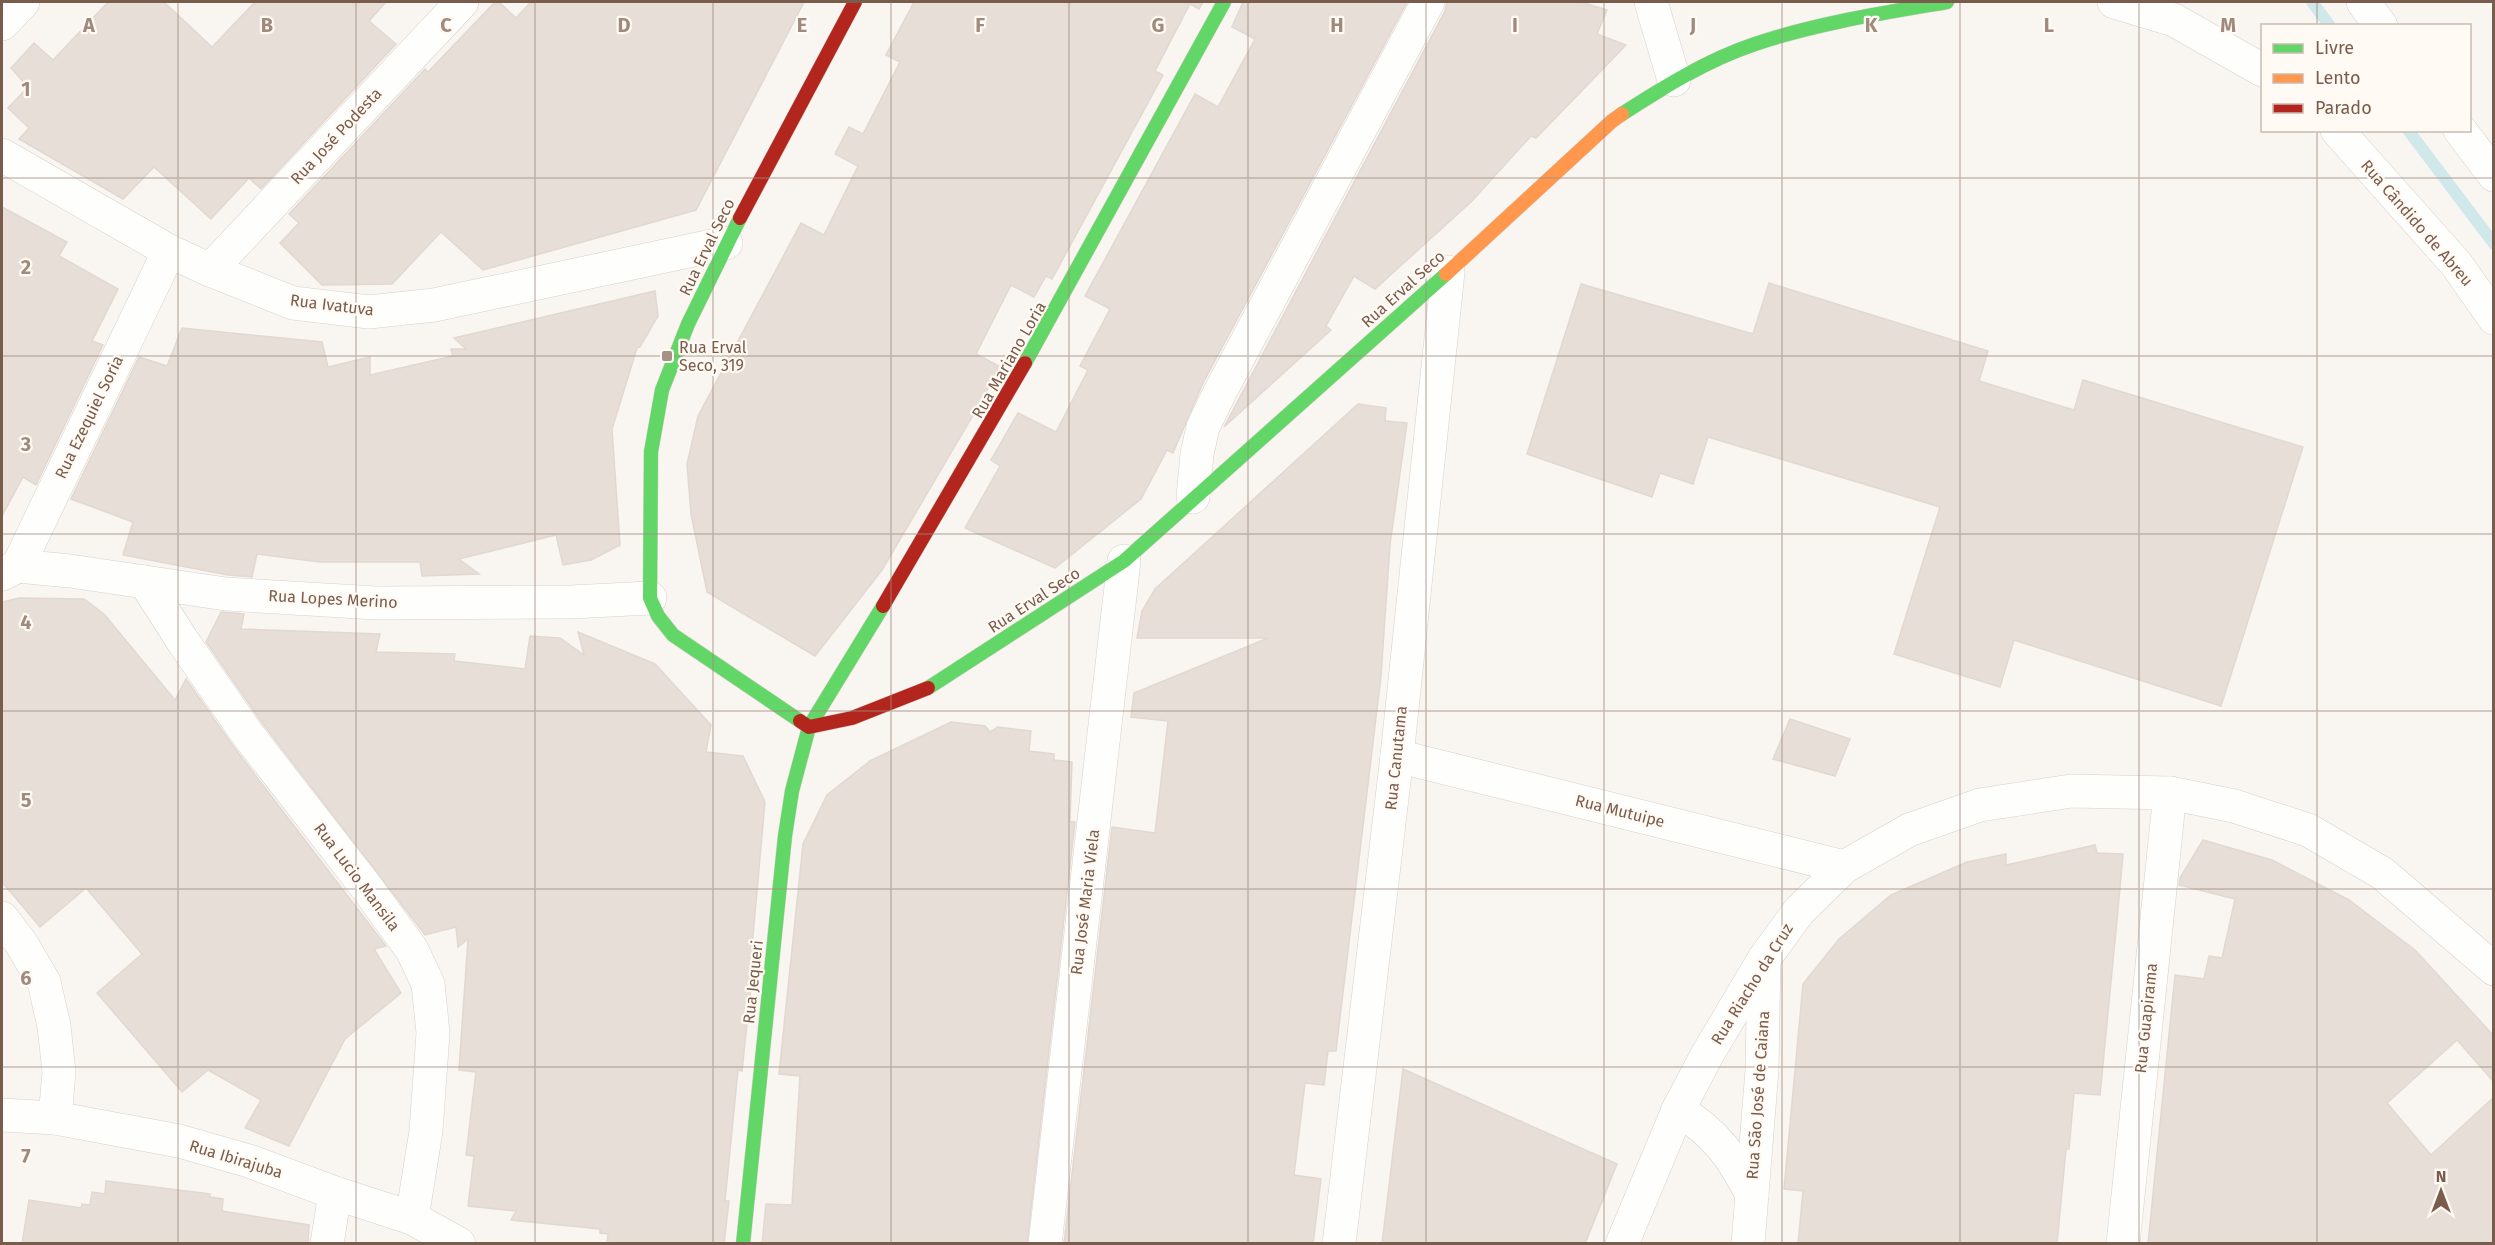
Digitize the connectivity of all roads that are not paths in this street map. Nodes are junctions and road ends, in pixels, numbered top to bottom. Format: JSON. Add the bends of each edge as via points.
{"nodes":[{"id":1,"x":23,"y":2,"type":"edge"},
{"id":2,"x":462,"y":2,"type":"edge"},
{"id":3,"x":855,"y":2,"type":"edge"},
{"id":4,"x":1224,"y":2,"type":"edge"},
{"id":5,"x":1428,"y":2,"type":"edge"},
{"id":6,"x":1651,"y":2,"type":"edge"},
{"id":7,"x":1947,"y":2,"type":"edge"},
{"id":8,"x":2114,"y":2,"type":"edge"},
{"id":9,"x":2363,"y":2,"type":"edge"},
{"id":10,"x":2,"y":24,"type":"edge"},
{"id":11,"x":2380,"y":24,"type":"edge"},
{"id":12,"x":2261,"y":69,"type":"edge"},
{"id":13,"x":1674,"y":80,"type":"junction"},
{"id":14,"x":2339,"y":132,"type":"edge"},
{"id":15,"x":2461,"y":132,"type":"edge"},
{"id":16,"x":2,"y":155,"type":"edge"},
{"id":17,"x":2493,"y":175,"type":"edge"},
{"id":18,"x":726,"y":243,"type":"junction"},
{"id":19,"x":169,"y":252,"type":"junction"},
{"id":20,"x":210,"y":270,"type":"junction"},
{"id":21,"x":1448,"y":272,"type":"junction"},
{"id":22,"x":2493,"y":318,"type":"edge"},
{"id":23,"x":1193,"y":497,"type":"junction"},
{"id":24,"x":1124,"y":561,"type":"junction"},
{"id":25,"x":10,"y":570,"type":"edge"},
{"id":26,"x":145,"y":582,"type":"junction"},
{"id":27,"x":650,"y":598,"type":"junction"},
{"id":28,"x":809,"y":727,"type":"junction"},
{"id":29,"x":1397,"y":756,"type":"junction"},
{"id":30,"x":2170,"y":793,"type":"junction"},
{"id":31,"x":1844,"y":867,"type":"junction"},
{"id":32,"x":2,"y":918,"type":"edge"},
{"id":33,"x":1764,"y":959,"type":"junction"},
{"id":34,"x":2493,"y":969,"type":"edge"},
{"id":35,"x":1678,"y":1110,"type":"junction"},
{"id":36,"x":2,"y":1116,"type":"edge"},
{"id":37,"x":56,"y":1118,"type":"junction"},
{"id":38,"x":335,"y":1193,"type":"junction"},
{"id":39,"x":1752,"y":1195,"type":"junction"},
{"id":40,"x":412,"y":1218,"type":"junction"},
{"id":41,"x":327,"y":1244,"type":"edge"},
{"id":42,"x":459,"y":1244,"type":"edge"},
{"id":43,"x":744,"y":1244,"type":"edge"},
{"id":44,"x":1045,"y":1244,"type":"edge"},
{"id":45,"x":1339,"y":1244,"type":"edge"},
{"id":46,"x":1622,"y":1244,"type":"edge"},
{"id":47,"x":1748,"y":1244,"type":"edge"},
{"id":48,"x":2123,"y":1244,"type":"edge"}],
"edges":[{"from":1,"to":10,"type":"street"},
{"from":2,"to":20,"type":"street","name":"Rua José Podesta"},
{"from":3,"to":18,"type":"street","name":"Rua Erval Seco"},
{"from":4,"to":28,"type":"street","name":"Rua Mariano Loria","via":[[1057,309]]},
{"from":5,"to":23,"type":"street","via":[[1203,427]]},
{"from":6,"to":13,"type":"street"},
{"from":7,"to":13,"type":"street","name":"Rua Erval Seco","via":[[1844,20],[1754,44]]},
{"from":8,"to":12,"type":"street","via":[[2174,20]]},
{"from":9,"to":11,"type":"street"},
{"from":13,"to":21,"type":"street","name":"Rua Erval Seco","via":[[1612,121]]},
{"from":14,"to":22,"type":"street","name":"Rua Cândido de Abreu","via":[[2457,265]]},
{"from":15,"to":17,"type":"street"},
{"from":16,"to":19,"type":"street","name":"Rua Ivatuva"},
{"from":18,"to":20,"type":"street","name":"Rua Ivatuva","via":[[434,305],[369,312],[293,303]]},
{"from":18,"to":27,"type":"street","name":"Rua Erval Seco","via":[[662,390],[651,452]]},
{"from":19,"to":20,"type":"street","name":"Rua Ivatuva"},
{"from":19,"to":25,"type":"street","name":"Rua Ezequiel Soria"},
{"from":21,"to":23,"type":"street","name":"Rua Erval Seco"},
{"from":21,"to":29,"type":"street","name":"Rua Canutama"},
{"from":23,"to":24,"type":"street","name":"Rua Erval Seco"},
{"from":24,"to":28,"type":"street","name":"Rua Erval Seco","via":[[929,687],[852,718]]},
{"from":24,"to":44,"type":"street","name":"Rua José Maria Viela"},
{"from":25,"to":26,"type":"street","name":"Rua Lopes Merino"},
{"from":26,"to":27,"type":"street","name":"Rua Lopes Merino","via":[[226,594],[376,603]]},
{"from":26,"to":40,"type":"street","name":"Rua Lucio Mansila","via":[[248,735],[412,950],[428,984],[433,1033],[426,1131]]},
{"from":27,"to":28,"type":"street","name":"Rua Erval Seco","via":[[673,635]]},
{"from":28,"to":43,"type":"street","name":"Rua Jequeri","via":[[784,836]]},
{"from":29,"to":31,"type":"street","name":"Rua Mutuipe"},
{"from":29,"to":45,"type":"street","name":"Rua Canutama"},
{"from":30,"to":31,"type":"street","name":"Rua Riacho da Cruz","via":[[2071,791],[1980,805],[1909,830]]},
{"from":30,"to":34,"type":"street","name":"Rua Riacho da Cruz","via":[[2235,806],[2308,830],[2382,873]]},
{"from":30,"to":48,"type":"street","name":"Rua Guapirama"},
{"from":31,"to":33,"type":"street","name":"Rua Riacho da Cruz","via":[[1799,910]]},
{"from":32,"to":37,"type":"street","via":[[44,982],[59,1072]]},
{"from":33,"to":35,"type":"street","name":"Rua Riacho da Cruz"},
{"from":33,"to":39,"type":"street","name":"Rua São José de Caiana","via":[[1762,1070]]},
{"from":35,"to":39,"type":"street","name":"Rua São José de Caiana","via":[[1720,1142]]},
{"from":35,"to":46,"type":"street","name":"Rua Riacho da Cruz"},
{"from":36,"to":37,"type":"street","name":"Rua Ibirajuba"},
{"from":37,"to":38,"type":"street","name":"Rua Ibirajuba","via":[[178,1141],[249,1161]]},
{"from":38,"to":40,"type":"street","name":"Rua Ibirajuba"},
{"from":38,"to":41,"type":"street"},
{"from":39,"to":47,"type":"street","name":"Rua São José de Caiana"},
{"from":40,"to":42,"type":"street","name":"Rua Ibirajuba"}]}
